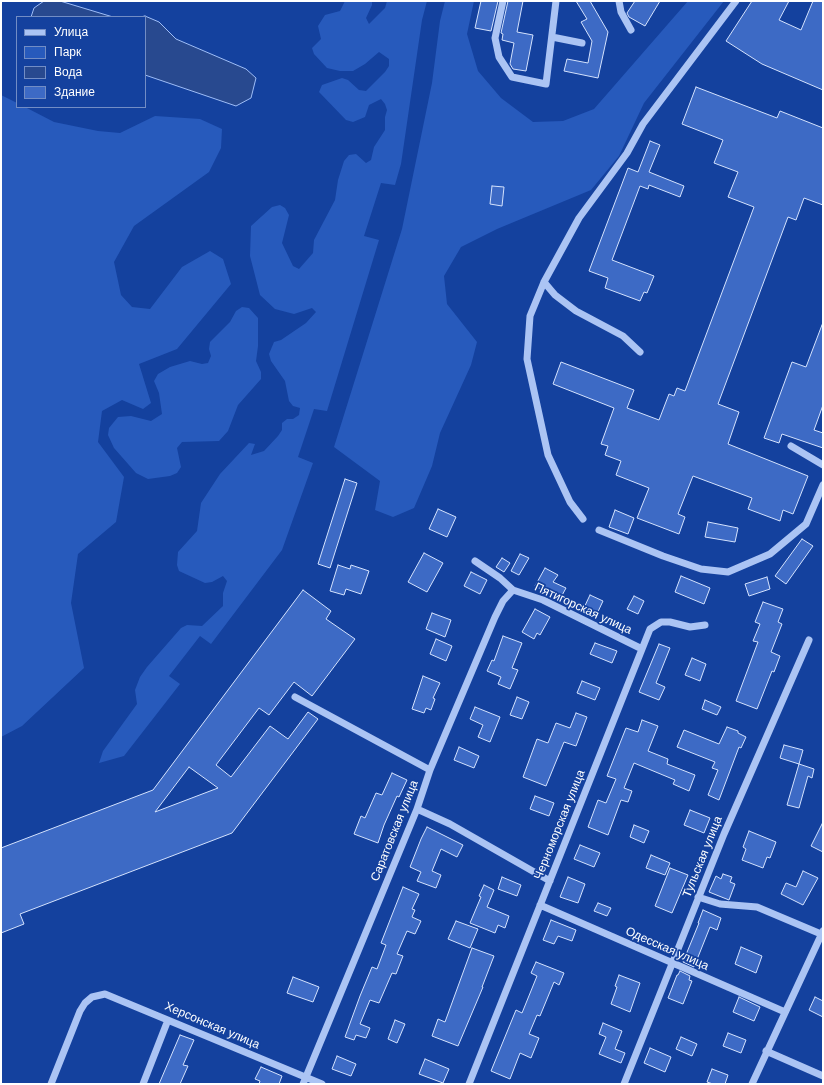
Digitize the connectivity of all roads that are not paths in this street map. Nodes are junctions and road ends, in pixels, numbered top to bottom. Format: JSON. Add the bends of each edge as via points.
{"nodes":[{"id":1,"x":503,"y":1,"type":"edge"},
{"id":2,"x":556,"y":1,"type":"edge"},
{"id":3,"x":619,"y":1,"type":"edge"},
{"id":4,"x":736,"y":1,"type":"edge"},
{"id":5,"x":631,"y":30,"type":"dead end"},
{"id":6,"x":552,"y":37,"type":"junction"},
{"id":7,"x":582,"y":43,"type":"dead end"},
{"id":8,"x":544,"y":282,"type":"junction"},
{"id":9,"x":640,"y":352,"type":"dead end"},
{"id":10,"x":791,"y":446,"type":"dead end"},
{"id":11,"x":823,"y":465,"type":"edge"},
{"id":12,"x":823,"y":485,"type":"edge"},
{"id":13,"x":583,"y":520,"type":"dead end"},
{"id":14,"x":599,"y":530,"type":"dead end"},
{"id":15,"x":475,"y":562,"type":"dead end"},
{"id":16,"x":513,"y":590,"type":"junction"},
{"id":17,"x":705,"y":626,"type":"dead end"},
{"id":18,"x":809,"y":640,"type":"dead end"},
{"id":19,"x":642,"y":649,"type":"junction"},
{"id":20,"x":295,"y":696,"type":"dead end"},
{"id":21,"x":430,"y":770,"type":"junction"},
{"id":22,"x":417,"y":809,"type":"junction"},
{"id":23,"x":550,"y":881,"type":"junction"},
{"id":24,"x":698,"y":897,"type":"junction"},
{"id":25,"x":540,"y":905,"type":"junction"},
{"id":26,"x":822,"y":933,"type":"edge"},
{"id":27,"x":672,"y":963,"type":"junction"},
{"id":28,"x":785,"y":1012,"type":"junction"},
{"id":29,"x":168,"y":1020,"type":"junction"},
{"id":30,"x":766,"y":1051,"type":"junction"},
{"id":31,"x":823,"y":1076,"type":"edge"},
{"id":32,"x":304,"y":1081,"type":"edge"},
{"id":33,"x":51,"y":1084,"type":"edge"},
{"id":34,"x":143,"y":1084,"type":"edge"},
{"id":35,"x":322,"y":1084,"type":"edge"},
{"id":36,"x":469,"y":1084,"type":"edge"},
{"id":37,"x":624,"y":1084,"type":"edge"},
{"id":38,"x":752,"y":1084,"type":"edge"}],
"edges":[{"from":1,"to":6,"type":"street","via":[[495,38],[499,57],[512,77],[546,84]]},
{"from":2,"to":6,"type":"street"},
{"from":3,"to":5,"type":"street","via":[[621,12]]},
{"from":4,"to":8,"type":"street","via":[[643,124],[627,153],[579,218]]},
{"from":6,"to":7,"type":"street"},
{"from":8,"to":9,"type":"street","via":[[555,295],[576,311],[623,336]]},
{"from":8,"to":13,"type":"street","via":[[530,316],[527,359],[548,455],[570,502]]},
{"from":10,"to":11,"type":"street"},
{"from":12,"to":14,"type":"street","via":[[806,524],[770,554],[728,572],[701,569]]},
{"from":15,"to":16,"type":"street","name":"Пятигорская улица"},
{"from":16,"to":19,"type":"street","name":"Пятигорская улица","via":[[543,600]]},
{"from":16,"to":21,"type":"street","name":"Саратовская улица","via":[[495,617]]},
{"from":17,"to":19,"type":"street","name":"Черноморская улица","via":[[690,627],[661,622],[650,629]]},
{"from":18,"to":24,"type":"street","name":"Тульская улица"},
{"from":19,"to":23,"type":"street","name":"Черноморская улица"},
{"from":20,"to":21,"type":"street"},
{"from":21,"to":22,"type":"street","name":"Саратовская улица"},
{"from":22,"to":23,"type":"street","via":[[450,824]]},
{"from":22,"to":32,"type":"street","name":"Саратовская улица"},
{"from":23,"to":25,"type":"street","name":"Черноморская улица"},
{"from":24,"to":26,"type":"street","via":[[720,904],[757,907]]},
{"from":24,"to":27,"type":"street","name":"Тульская улица"},
{"from":25,"to":27,"type":"street","name":"Одесская улица"},
{"from":25,"to":36,"type":"street","name":"Черноморская улица"},
{"from":26,"to":28,"type":"street"},
{"from":27,"to":28,"type":"street","name":"Одесская улица"},
{"from":27,"to":37,"type":"street","name":"Тульская улица"},
{"from":28,"to":30,"type":"street"},
{"from":29,"to":32,"type":"street","name":"Херсонская улица"},
{"from":29,"to":33,"type":"street","name":"Херсонская улица","via":[[105,994],[92,997],[80,1011]]},
{"from":29,"to":34,"type":"street"},
{"from":30,"to":31,"type":"street"},
{"from":30,"to":38,"type":"street"},
{"from":32,"to":35,"type":"street","name":"Херсонская улица"}]}
